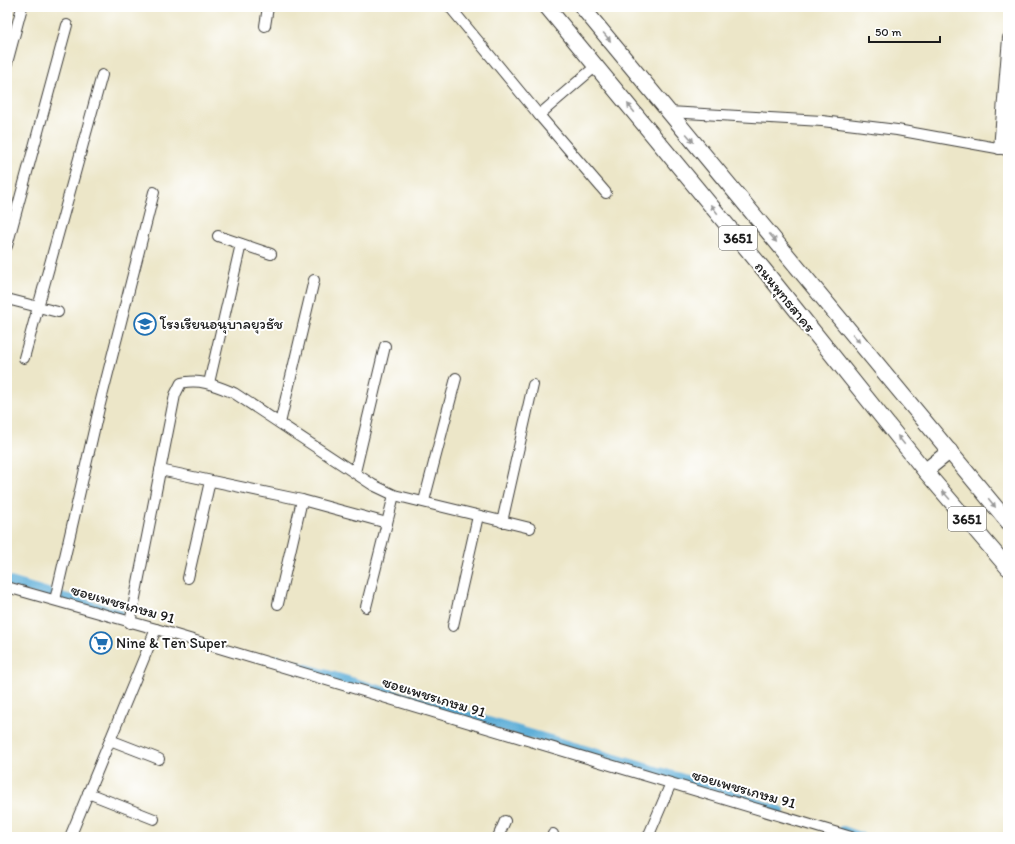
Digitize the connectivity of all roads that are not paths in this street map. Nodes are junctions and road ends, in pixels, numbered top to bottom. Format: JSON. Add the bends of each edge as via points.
{"nodes":[{"id":1,"x":22,"y":7,"type":"edge"},
{"id":2,"x":268,"y":7,"type":"edge"},
{"id":3,"x":450,"y":7,"type":"edge"},
{"id":4,"x":547,"y":7,"type":"edge"},
{"id":5,"x":582,"y":7,"type":"edge"},
{"id":6,"x":67,"y":25,"type":"dead end"},
{"id":7,"x":265,"y":26,"type":"dead end"},
{"id":8,"x":1008,"y":38,"type":"edge"},
{"id":9,"x":7,"y":63,"type":"edge"},
{"id":10,"x":596,"y":66,"type":"junction"},
{"id":11,"x":102,"y":75,"type":"dead end"},
{"id":12,"x":668,"y":112,"type":"junction"},
{"id":13,"x":539,"y":115,"type":"junction"},
{"id":14,"x":1003,"y":150,"type":"edge"},
{"id":15,"x":154,"y":192,"type":"dead end"},
{"id":16,"x":606,"y":193,"type":"dead end"},
{"id":17,"x":218,"y":236,"type":"dead end"},
{"id":18,"x":241,"y":244,"type":"junction"},
{"id":19,"x":7,"y":246,"type":"edge"},
{"id":20,"x":271,"y":254,"type":"dead end"},
{"id":21,"x":314,"y":280,"type":"dead end"},
{"id":22,"x":7,"y":299,"type":"edge"},
{"id":23,"x":38,"y":307,"type":"junction"},
{"id":24,"x":58,"y":312,"type":"dead end"},
{"id":25,"x":385,"y":346,"type":"dead end"},
{"id":26,"x":24,"y":358,"type":"dead end"},
{"id":27,"x":456,"y":378,"type":"dead end"},
{"id":28,"x":209,"y":383,"type":"junction"},
{"id":29,"x":533,"y":385,"type":"dead end"},
{"id":30,"x":280,"y":423,"type":"junction"},
{"id":31,"x":950,"y":451,"type":"junction"},
{"id":32,"x":160,"y":470,"type":"junction"},
{"id":33,"x":925,"y":471,"type":"junction"},
{"id":34,"x":355,"y":472,"type":"junction"},
{"id":35,"x":210,"y":481,"type":"junction"},
{"id":36,"x":394,"y":495,"type":"junction"},
{"id":37,"x":302,"y":500,"type":"junction"},
{"id":38,"x":424,"y":502,"type":"junction"},
{"id":39,"x":478,"y":516,"type":"junction"},
{"id":40,"x":502,"y":522,"type":"junction"},
{"id":41,"x":1008,"y":522,"type":"edge"},
{"id":42,"x":387,"y":523,"type":"junction"},
{"id":43,"x":530,"y":528,"type":"dead end"},
{"id":44,"x":1008,"y":568,"type":"edge"},
{"id":45,"x":188,"y":578,"type":"dead end"},
{"id":46,"x":7,"y":587,"type":"edge"},
{"id":47,"x":55,"y":600,"type":"junction"},
{"id":48,"x":278,"y":604,"type":"dead end"},
{"id":49,"x":366,"y":607,"type":"dead end"},
{"id":50,"x":131,"y":618,"type":"junction"},
{"id":51,"x":453,"y":626,"type":"dead end"},
{"id":52,"x":156,"y":629,"type":"junction"},
{"id":53,"x":110,"y":740,"type":"junction"},
{"id":54,"x":159,"y":759,"type":"dead end"},
{"id":55,"x":671,"y":783,"type":"junction"},
{"id":56,"x":88,"y":793,"type":"junction"},
{"id":57,"x":154,"y":819,"type":"dead end"},
{"id":58,"x":505,"y":821,"type":"dead end"},
{"id":59,"x":70,"y":837,"type":"edge"},
{"id":60,"x":498,"y":837,"type":"edge"},
{"id":61,"x":648,"y":837,"type":"edge"},
{"id":62,"x":851,"y":837,"type":"edge"}],
"edges":[{"from":1,"to":9,"type":"street"},
{"from":2,"to":7,"type":"street"},
{"from":3,"to":13,"type":"street"},
{"from":4,"to":10,"type":"main road","name":"ถนนพุทธสาคร","number":"3651"},
{"from":5,"to":12,"type":"main road","name":"ถนนพุทธสาคร","number":"3651","one_way":true},
{"from":6,"to":19,"type":"street"},
{"from":8,"to":14,"type":"street"},
{"from":10,"to":13,"type":"street"},
{"from":33,"to":10,"type":"main road","name":"ถนนพุทธสาคร","number":"3651","one_way":true},
{"from":11,"to":23,"type":"street"},
{"from":12,"to":14,"type":"street","via":[[822,121],[897,130]]},
{"from":12,"to":31,"type":"main road","name":"ถนนพุทธสาคร","number":"3651","one_way":true},
{"from":13,"to":16,"type":"street"},
{"from":15,"to":47,"type":"street","via":[[101,398]]},
{"from":17,"to":18,"type":"street"},
{"from":18,"to":20,"type":"street"},
{"from":18,"to":28,"type":"street"},
{"from":21,"to":30,"type":"street"},
{"from":22,"to":23,"type":"street"},
{"from":23,"to":24,"type":"street"},
{"from":23,"to":26,"type":"street"},
{"from":25,"to":34,"type":"street"},
{"from":27,"to":38,"type":"street"},
{"from":28,"to":30,"type":"street","via":[[234,392]]},
{"from":28,"to":32,"type":"street","via":[[181,383],[174,395]]},
{"from":29,"to":40,"type":"street"},
{"from":30,"to":34,"type":"street"},
{"from":31,"to":33,"type":"main road"},
{"from":31,"to":41,"type":"main road","name":"ถนนพุทธสาคร","number":"3651","one_way":true},
{"from":32,"to":35,"type":"street"},
{"from":32,"to":50,"type":"street"},
{"from":44,"to":33,"type":"main road","name":"ถนนพุทธสาคร","number":"3651","one_way":true},
{"from":34,"to":36,"type":"street","via":[[373,485]]},
{"from":35,"to":37,"type":"street"},
{"from":35,"to":45,"type":"street"},
{"from":36,"to":38,"type":"street"},
{"from":36,"to":42,"type":"street"},
{"from":37,"to":42,"type":"street"},
{"from":37,"to":48,"type":"street"},
{"from":38,"to":39,"type":"street"},
{"from":39,"to":40,"type":"street"},
{"from":39,"to":51,"type":"street"},
{"from":40,"to":43,"type":"street"},
{"from":42,"to":49,"type":"street"},
{"from":46,"to":47,"type":"street","name":"ซอยเพชรเกษม 91"},
{"from":47,"to":50,"type":"street","name":"ซอยเพชรเกษม 91"},
{"from":50,"to":52,"type":"street","name":"ซอยเพชรเกษม 91"},
{"from":52,"to":53,"type":"street"},
{"from":52,"to":55,"type":"street","name":"ซอยเพชรเกษม 91"},
{"from":53,"to":54,"type":"street"},
{"from":53,"to":56,"type":"street"},
{"from":55,"to":61,"type":"street"},
{"from":55,"to":62,"type":"street","name":"ซอยเพชรเกษม 91"},
{"from":56,"to":57,"type":"street"},
{"from":56,"to":59,"type":"street"},
{"from":58,"to":60,"type":"street"}]}
